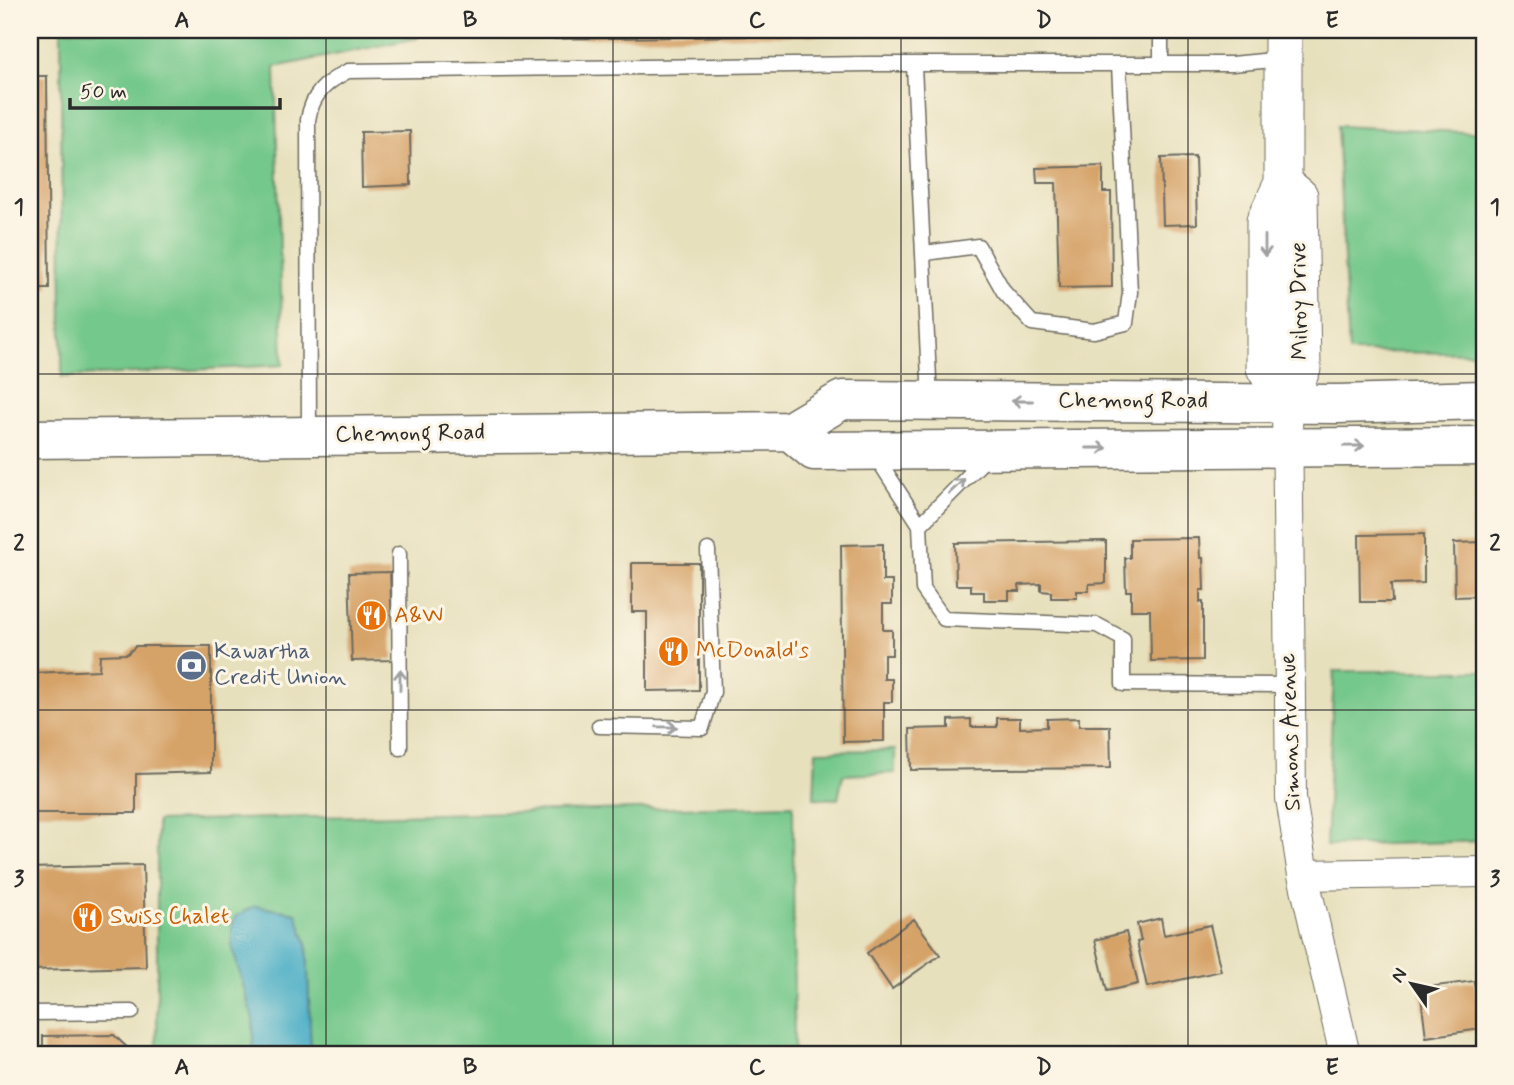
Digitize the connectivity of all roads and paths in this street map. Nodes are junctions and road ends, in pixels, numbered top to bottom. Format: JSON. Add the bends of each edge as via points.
{"nodes":[{"id":1,"x":1161,"y":30,"type":"edge"},
{"id":2,"x":1283,"y":44,"type":"edge"},
{"id":3,"x":1161,"y":64,"type":"junction"},
{"id":4,"x":1119,"y":65,"type":"junction"},
{"id":5,"x":914,"y":66,"type":"junction"},
{"id":6,"x":925,"y":253,"type":"junction"},
{"id":7,"x":1484,"y":400,"type":"edge"},
{"id":8,"x":930,"y":402,"type":"junction"},
{"id":9,"x":1287,"y":403,"type":"junction"},
{"id":10,"x":790,"y":431,"type":"junction"},
{"id":11,"x":309,"y":435,"type":"junction"},
{"id":12,"x":30,"y":439,"type":"edge"},
{"id":13,"x":1286,"y":445,"type":"junction"},
{"id":14,"x":1484,"y":446,"type":"edge"},
{"id":15,"x":995,"y":449,"type":"junction"},
{"id":16,"x":873,"y":451,"type":"junction"},
{"id":17,"x":920,"y":525,"type":"junction"},
{"id":18,"x":708,"y":550,"type":"dead end"},
{"id":19,"x":400,"y":554,"type":"dead end"},
{"id":20,"x":1287,"y":685,"type":"junction"},
{"id":21,"x":598,"y":726,"type":"dead end"},
{"id":22,"x":400,"y":748,"type":"dead end"},
{"id":23,"x":1484,"y":872,"type":"edge"},
{"id":24,"x":1303,"y":876,"type":"junction"},
{"id":25,"x":132,"y":1012,"type":"dead end"},
{"id":26,"x":30,"y":1013,"type":"edge"},
{"id":27,"x":1345,"y":1055,"type":"edge"}],
"edges":[{"from":1,"to":3,"type":"lane"},
{"from":2,"to":3,"type":"lane","via":[[1232,64]]},
{"from":2,"to":9,"type":"street","name":"Milroy Drive","via":[[1283,183],[1265,221],[1265,368]]},
{"from":3,"to":4,"type":"lane"},
{"from":4,"to":5,"type":"lane"},
{"from":4,"to":6,"type":"lane","via":[[1130,292],[1126,323],[1094,331],[1032,323],[1004,292],[978,246]]},
{"from":5,"to":6,"type":"lane"},
{"from":5,"to":11,"type":"lane","via":[[348,71],[332,79],[310,107],[308,120]]},
{"from":6,"to":8,"type":"lane"},
{"from":7,"to":9,"type":"main road","name":"Chemong Road"},
{"from":9,"to":8,"type":"main road","name":"Chemong Road","one_way":true},
{"from":8,"to":10,"type":"main road","name":"Chemong Road","via":[[842,400]]},
{"from":9,"to":13,"type":"street","name":"Simons Avenue"},
{"from":10,"to":11,"type":"main road","name":"Chemong Road"},
{"from":10,"to":16,"type":"main road","name":"Chemong Road","via":[[814,451]]},
{"from":11,"to":12,"type":"main road","name":"Chemong Road"},
{"from":13,"to":14,"type":"main road","name":"Chemong Road","one_way":true},
{"from":15,"to":13,"type":"main road","name":"Chemong Road","one_way":true},
{"from":13,"to":20,"type":"street","name":"Simons Avenue"},
{"from":15,"to":16,"type":"main road","name":"Chemong Road"},
{"from":17,"to":15,"type":"lane","one_way":true},
{"from":16,"to":17,"type":"lane"},
{"from":17,"to":20,"type":"lane","via":[[923,589],[944,620],[1097,625],[1123,639],[1123,684]]},
{"from":21,"to":18,"type":"lane","one_way":true,"via":[[702,728],[713,692]]},
{"from":22,"to":19,"type":"lane","one_way":true},
{"from":20,"to":24,"type":"street","name":"Simons Avenue","via":[[1291,798]]},
{"from":23,"to":24,"type":"street"},
{"from":24,"to":27,"type":"street","name":"Simons Avenue"},
{"from":25,"to":26,"type":"lane"}]}
